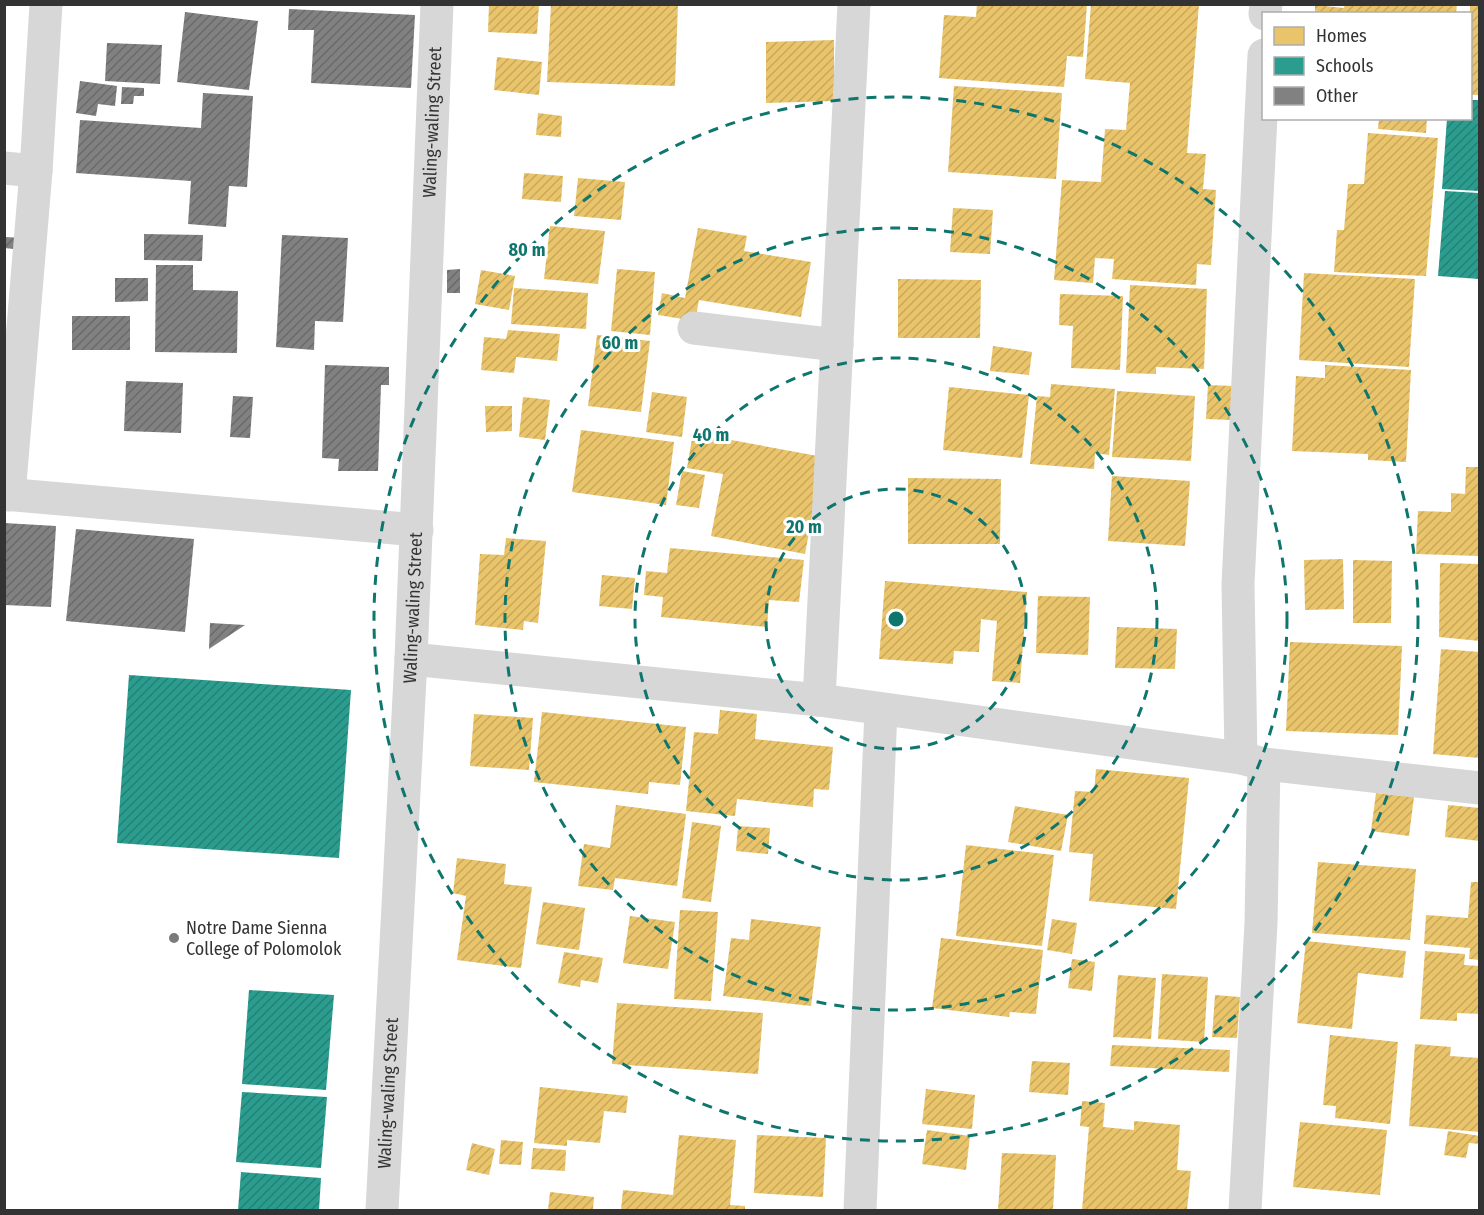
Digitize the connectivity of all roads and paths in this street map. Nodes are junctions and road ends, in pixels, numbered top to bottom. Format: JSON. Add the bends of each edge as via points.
{"nodes":[{"id":1,"x":46,"y":4,"type":"edge"},
{"id":2,"x":437,"y":4,"type":"edge"},
{"id":3,"x":854,"y":4,"type":"edge"},
{"id":4,"x":1262,"y":76,"type":"edge"},
{"id":5,"x":20,"y":169,"type":"edge"},
{"id":6,"x":694,"y":328,"type":"dead end"},
{"id":7,"x":837,"y":345,"type":"junction"},
{"id":8,"x":7,"y":494,"type":"edge"},
{"id":9,"x":417,"y":530,"type":"junction"},
{"id":10,"x":411,"y":659,"type":"junction"},
{"id":11,"x":819,"y":700,"type":"junction"},
{"id":12,"x":881,"y":710,"type":"junction"},
{"id":13,"x":1252,"y":761,"type":"junction"},
{"id":14,"x":1479,"y":788,"type":"edge"},
{"id":15,"x":382,"y":1210,"type":"edge"},
{"id":16,"x":860,"y":1210,"type":"edge"},
{"id":17,"x":1245,"y":1210,"type":"edge"}],
"edges":[{"from":1,"to":5,"type":"street"},
{"from":2,"to":9,"type":"street","name":"Waling-waling Street"},
{"from":3,"to":7,"type":"street"},
{"from":4,"to":13,"type":"street","via":[[1238,584]]},
{"from":5,"to":8,"type":"street"},
{"from":6,"to":7,"type":"street"},
{"from":7,"to":11,"type":"street"},
{"from":8,"to":9,"type":"street"},
{"from":9,"to":10,"type":"street","name":"Waling-waling Street"},
{"from":10,"to":11,"type":"street"},
{"from":10,"to":15,"type":"street","name":"Waling-waling Street"},
{"from":11,"to":12,"type":"street"},
{"from":12,"to":13,"type":"street"},
{"from":12,"to":16,"type":"street"},
{"from":13,"to":14,"type":"street"},
{"from":13,"to":17,"type":"street","via":[[1262,923]]}]}
